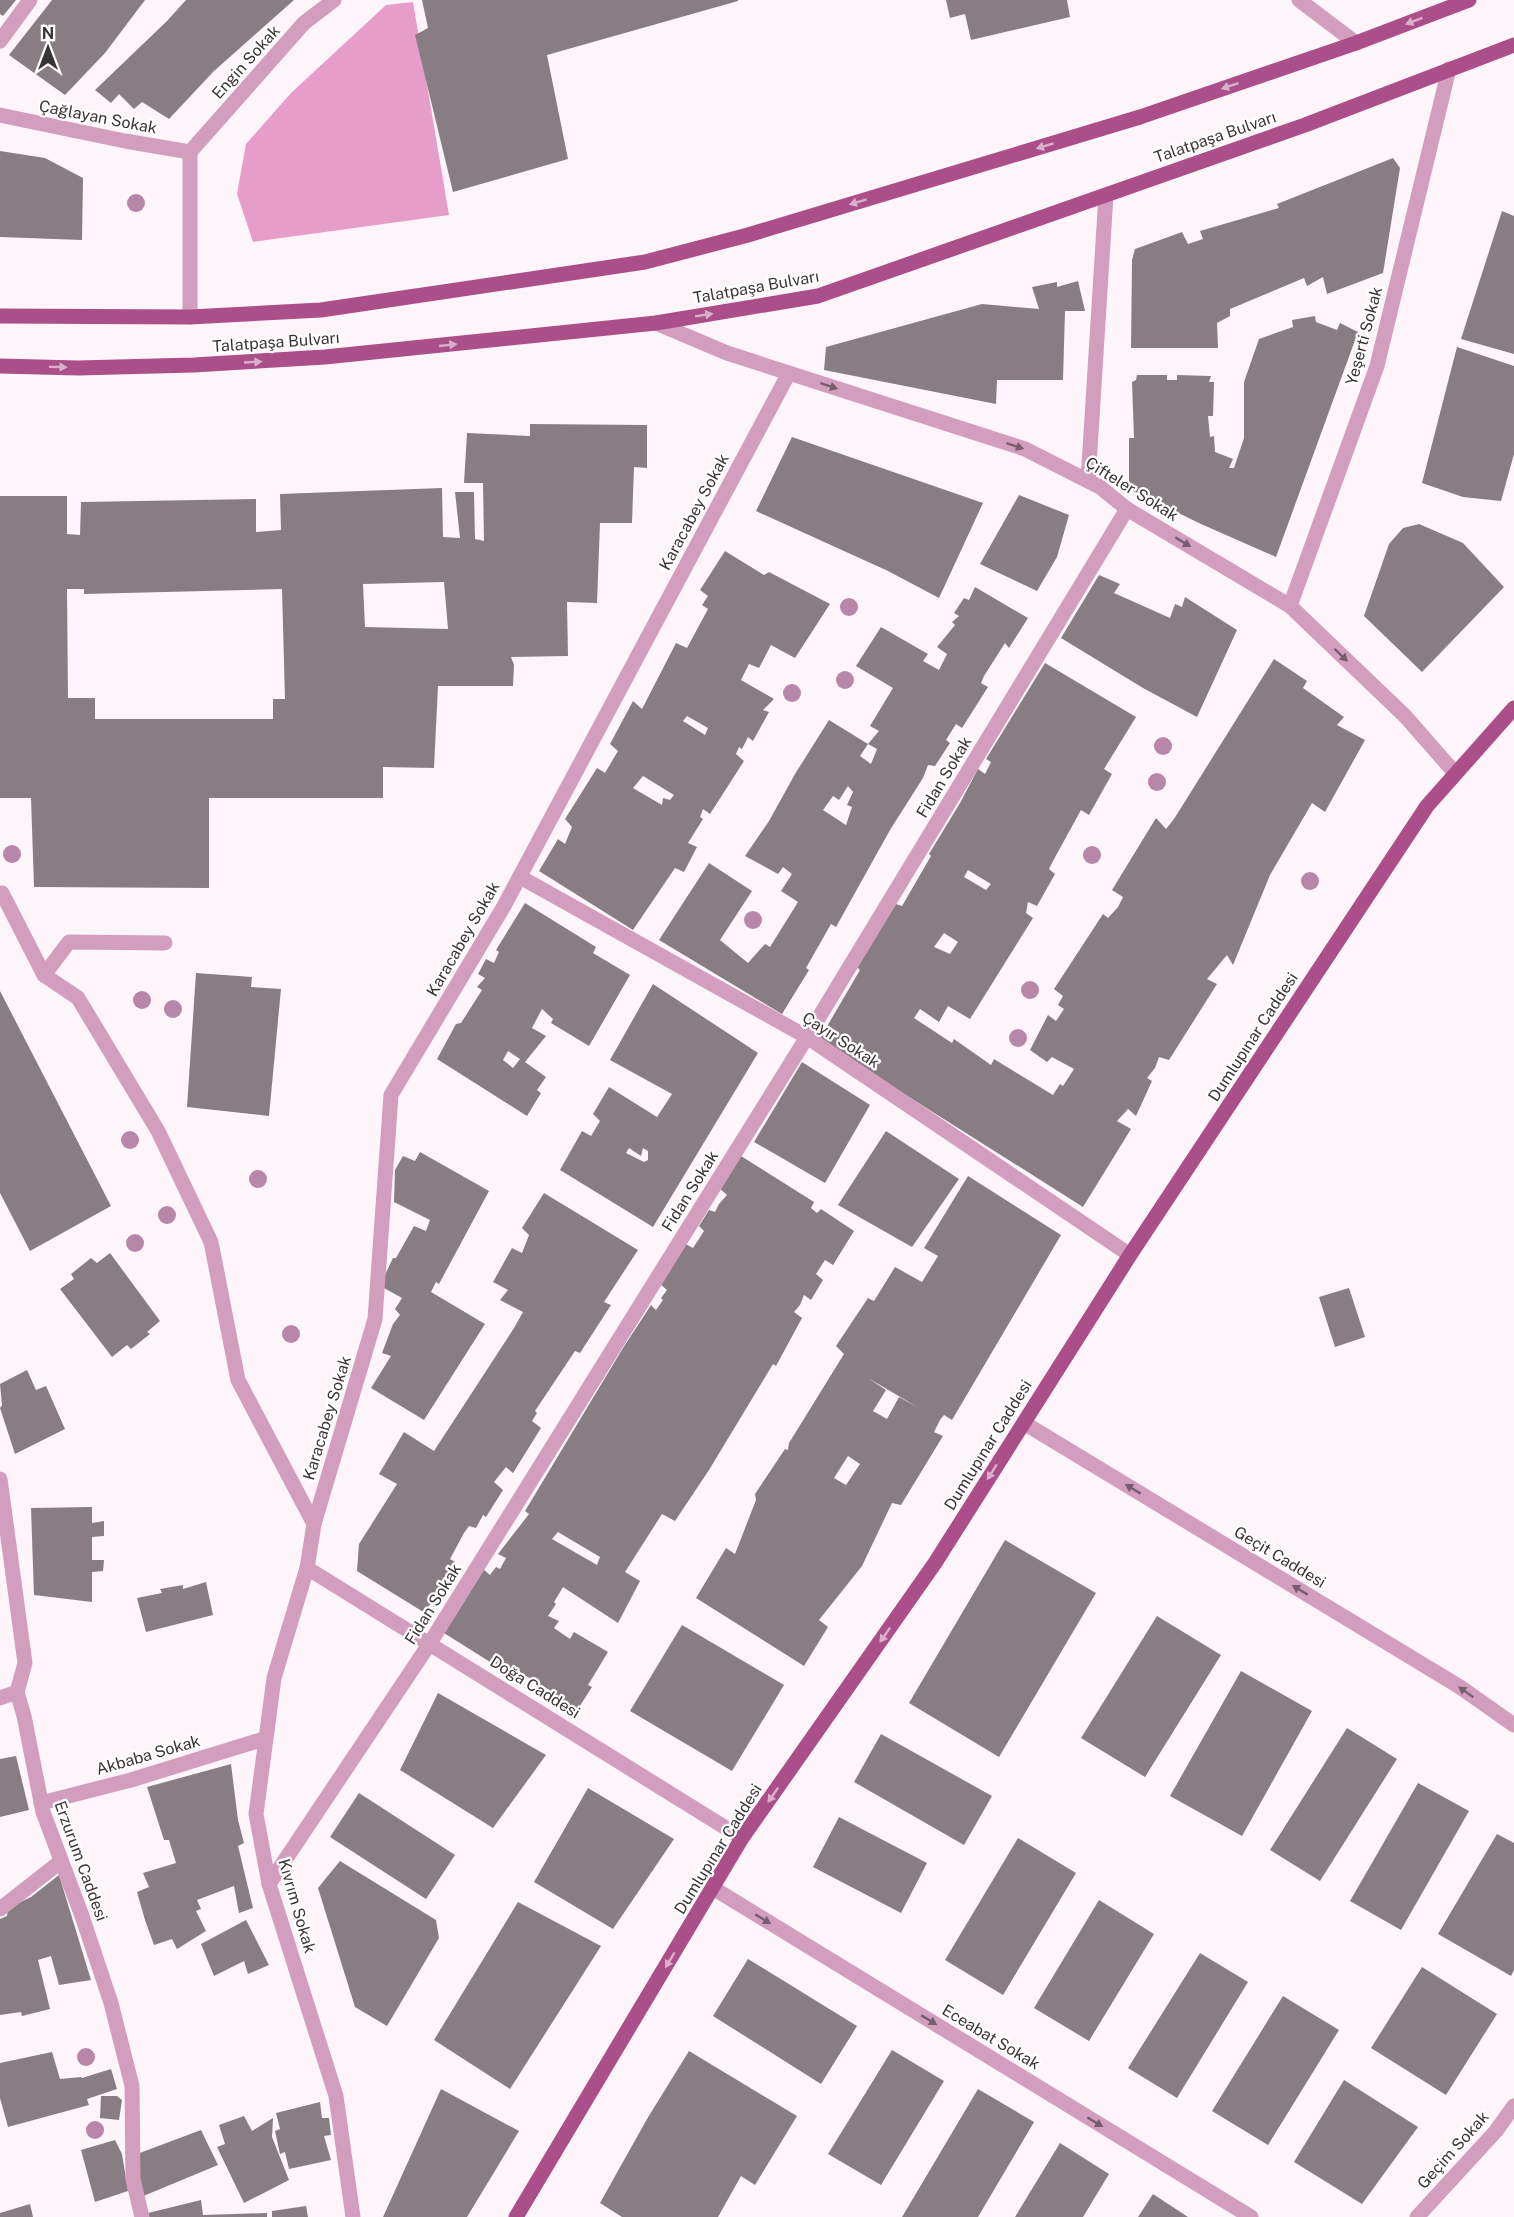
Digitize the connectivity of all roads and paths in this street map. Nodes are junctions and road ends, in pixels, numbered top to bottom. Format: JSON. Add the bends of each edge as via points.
{"nodes":[{"id":1,"x":30,"y":0,"type":"edge"},
{"id":2,"x":334,"y":0,"type":"edge"},
{"id":3,"x":1299,"y":0,"type":"edge"},
{"id":4,"x":1468,"y":0,"type":"edge"},
{"id":5,"x":0,"y":41,"type":"edge"},
{"id":6,"x":1356,"y":43,"type":"junction"},
{"id":7,"x":1514,"y":45,"type":"edge"},
{"id":8,"x":1449,"y":69,"type":"junction"},
{"id":9,"x":0,"y":116,"type":"edge"},
{"id":10,"x":190,"y":152,"type":"junction"},
{"id":11,"x":1106,"y":195,"type":"junction"},
{"id":12,"x":0,"y":316,"type":"edge"},
{"id":13,"x":190,"y":317,"type":"junction"},
{"id":14,"x":656,"y":323,"type":"junction"},
{"id":15,"x":0,"y":366,"type":"edge"},
{"id":16,"x":789,"y":373,"type":"junction"},
{"id":17,"x":1088,"y":481,"type":"junction"},
{"id":18,"x":1127,"y":509,"type":"junction"},
{"id":19,"x":1290,"y":606,"type":"junction"},
{"id":20,"x":1514,"y":708,"type":"edge"},
{"id":21,"x":1455,"y":772,"type":"junction"},
{"id":22,"x":520,"y":877,"type":"junction"},
{"id":23,"x":2,"y":893,"type":"dead end"},
{"id":24,"x":165,"y":944,"type":"dead end"},
{"id":25,"x":44,"y":975,"type":"junction"},
{"id":26,"x":807,"y":1037,"type":"junction"},
{"id":27,"x":1130,"y":1255,"type":"junction"},
{"id":28,"x":1024,"y":1423,"type":"junction"},
{"id":29,"x":0,"y":1479,"type":"edge"},
{"id":30,"x":314,"y":1524,"type":"junction"},
{"id":31,"x":307,"y":1568,"type":"junction"},
{"id":32,"x":430,"y":1643,"type":"junction"},
{"id":33,"x":17,"y":1692,"type":"junction"},
{"id":34,"x":0,"y":1698,"type":"edge"},
{"id":35,"x":1514,"y":1725,"type":"edge"},
{"id":36,"x":264,"y":1738,"type":"junction"},
{"id":37,"x":41,"y":1803,"type":"junction"},
{"id":38,"x":742,"y":1838,"type":"junction"},
{"id":39,"x":60,"y":1862,"type":"junction"},
{"id":40,"x":269,"y":1884,"type":"junction"},
{"id":41,"x":713,"y":1888,"type":"junction"},
{"id":42,"x":0,"y":1909,"type":"edge"},
{"id":43,"x":1514,"y":2106,"type":"edge"},
{"id":44,"x":142,"y":2217,"type":"edge"},
{"id":45,"x":353,"y":2217,"type":"edge"},
{"id":46,"x":516,"y":2217,"type":"edge"},
{"id":47,"x":1251,"y":2217,"type":"edge"},
{"id":48,"x":1417,"y":2217,"type":"edge"}],
"edges":[{"from":1,"to":5,"type":"street"},
{"from":2,"to":10,"type":"street","name":"Engin Sokak","via":[[304,23]]},
{"from":3,"to":6,"type":"street"},
{"from":4,"to":6,"type":"main road","name":"Talatpaşa Bulvarı","one_way":true},
{"from":6,"to":13,"type":"main road","name":"Talatpaşa Bulvarı","one_way":true,"via":[[1140,117],[748,235],[645,262],[321,310]]},
{"from":7,"to":8,"type":"main road","name":"Talatpaşa Bulvarı"},
{"from":8,"to":11,"type":"main road","name":"Talatpaşa Bulvarı"},
{"from":8,"to":19,"type":"street","name":"Yeşerti Sokak","via":[[1377,366]]},
{"from":9,"to":10,"type":"street","name":"Çağlayan Sokak"},
{"from":10,"to":13,"type":"street"},
{"from":14,"to":11,"type":"main road","name":"Talatpaşa Bulvarı","one_way":true,"via":[[819,296]]},
{"from":11,"to":17,"type":"street"},
{"from":12,"to":13,"type":"main road","name":"Talatpaşa Bulvarı"},
{"from":15,"to":14,"type":"main road","name":"Talatpaşa Bulvarı","one_way":true,"via":[[194,365],[325,357]]},
{"from":14,"to":16,"type":"street","name":"Çifteler Sokak"},
{"from":16,"to":17,"type":"street","name":"Çifteler Sokak","one_way":true,"via":[[1025,449]]},
{"from":16,"to":22,"type":"street","name":"Karacabey Sokak"},
{"from":17,"to":18,"type":"street","name":"Çifteler Sokak"},
{"from":18,"to":19,"type":"street","name":"Çifteler Sokak","one_way":true},
{"from":18,"to":26,"type":"street","name":"Fidan Sokak"},
{"from":19,"to":21,"type":"street","name":"Çifteler Sokak","one_way":true,"via":[[1405,716]]},
{"from":20,"to":21,"type":"main road","name":"Dumlupınar Caddesi"},
{"from":21,"to":27,"type":"main road","name":"Dumlupınar Caddesi","via":[[1427,806]]},
{"from":22,"to":26,"type":"street","name":"Çayır Sokak"},
{"from":22,"to":30,"type":"street","name":"Karacabey Sokak","via":[[392,1095],[375,1319]]},
{"from":23,"to":25,"type":"street"},
{"from":24,"to":25,"type":"street","via":[[69,942]]},
{"from":25,"to":30,"type":"street","via":[[78,998],[158,1131],[211,1242],[238,1380]]},
{"from":26,"to":27,"type":"street","name":"Çayır Sokak"},
{"from":26,"to":32,"type":"street","name":"Fidan Sokak"},
{"from":27,"to":28,"type":"main road","name":"Dumlupınar Caddesi"},
{"from":35,"to":28,"type":"street","name":"Geçit Caddesi","one_way":true,"via":[[1460,1687]]},
{"from":28,"to":38,"type":"main road","name":"Dumlupınar Caddesi","one_way":true,"via":[[935,1563]]},
{"from":29,"to":33,"type":"street","via":[[25,1663]]},
{"from":30,"to":31,"type":"street","name":"Karacabey Sokak"},
{"from":31,"to":32,"type":"street","name":"Doğa Caddesi"},
{"from":31,"to":36,"type":"street","name":"Kıvrım Sokak","via":[[274,1678]]},
{"from":32,"to":38,"type":"street","name":"Doğa Caddesi"},
{"from":32,"to":40,"type":"street","name":"Fidan Sokak"},
{"from":33,"to":34,"type":"street"},
{"from":33,"to":37,"type":"street","name":"Erzurum Caddesi"},
{"from":36,"to":37,"type":"street","name":"Akbaba Sokak","via":[[131,1780]]},
{"from":36,"to":40,"type":"street","name":"Kıvrım Sokak","via":[[256,1814]]},
{"from":37,"to":39,"type":"street","name":"Erzurum Caddesi"},
{"from":38,"to":41,"type":"main road","name":"Dumlupınar Caddesi"},
{"from":39,"to":42,"type":"street"},
{"from":39,"to":44,"type":"street","name":"Erzurum Caddesi","via":[[111,2003],[132,2086],[133,2179]]},
{"from":40,"to":45,"type":"street","name":"Kıvrım Sokak","via":[[336,2097]]},
{"from":41,"to":46,"type":"main road","name":"Dumlupınar Caddesi","one_way":true},
{"from":41,"to":47,"type":"street","name":"Eceabat Sokak","one_way":true},
{"from":43,"to":48,"type":"street","name":"Geçim Sokak"}]}
